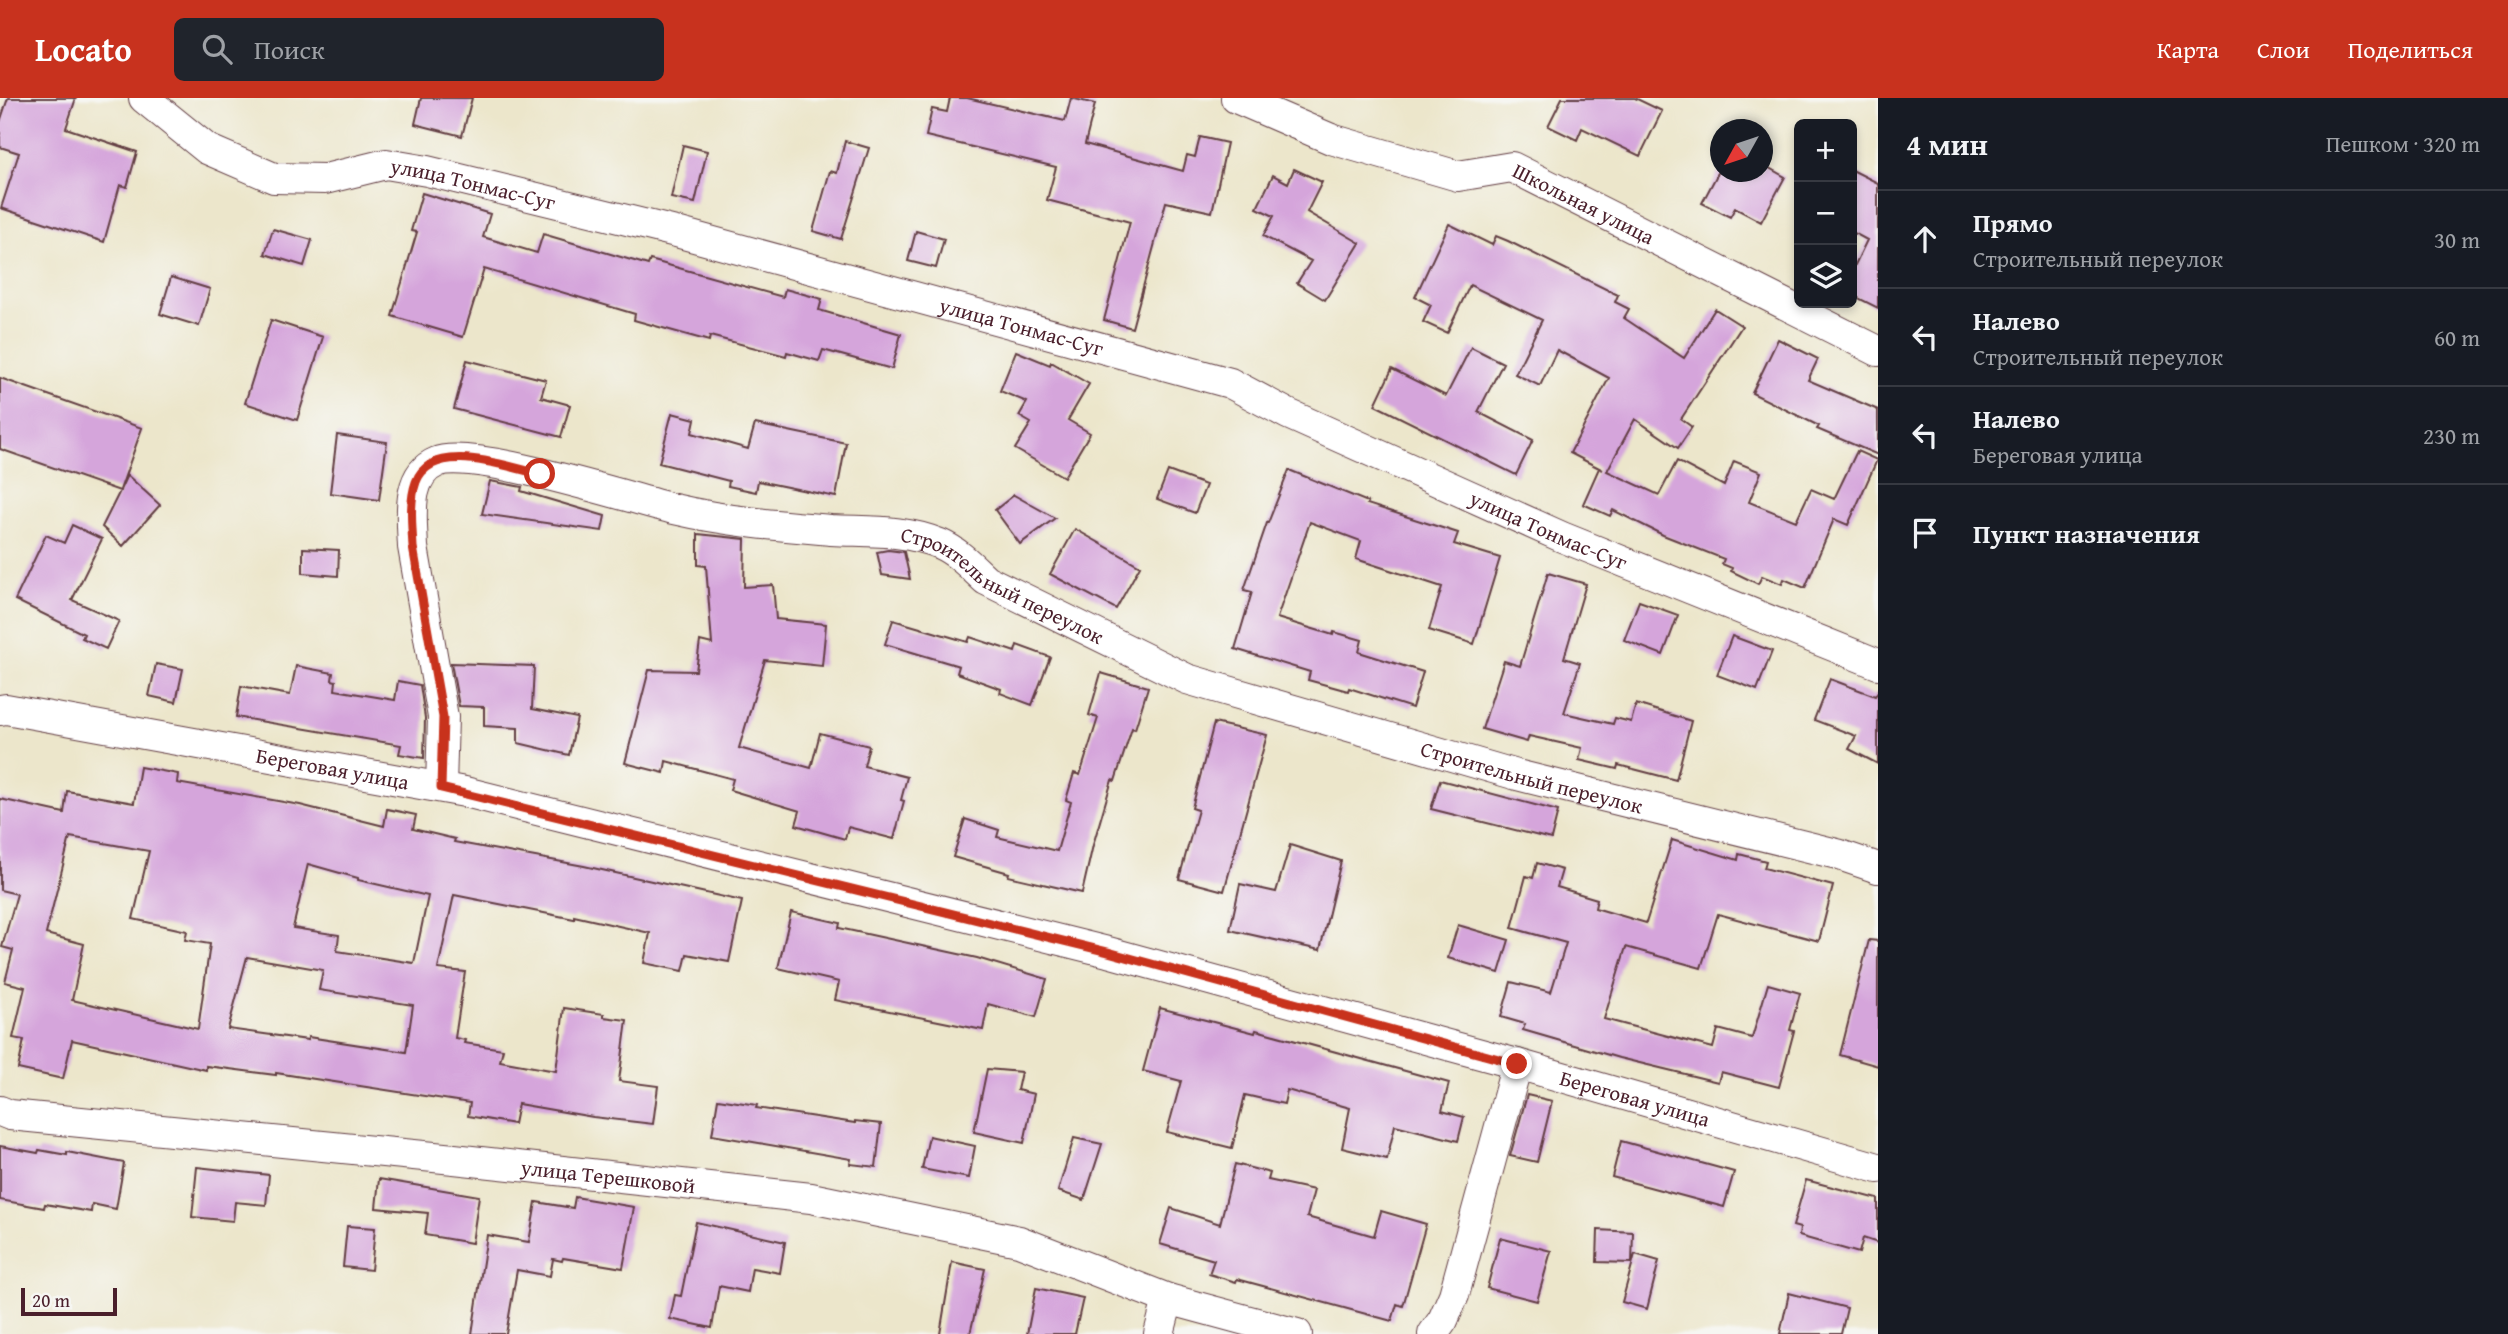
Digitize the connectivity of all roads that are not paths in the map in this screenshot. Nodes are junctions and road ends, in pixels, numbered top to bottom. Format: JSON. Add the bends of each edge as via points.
{"nodes":[{"id":1,"x":145,"y":98,"type":"edge"},
{"id":2,"x":1236,"y":98,"type":"edge"},
{"id":3,"x":1878,"y":351,"type":"edge"},
{"id":4,"x":1878,"y":664,"type":"edge"},
{"id":5,"x":0,"y":710,"type":"edge"},
{"id":6,"x":441,"y":788,"type":"junction"},
{"id":7,"x":1878,"y":868,"type":"edge"},
{"id":8,"x":1517,"y":1064,"type":"junction"},
{"id":9,"x":0,"y":1111,"type":"edge"},
{"id":10,"x":1878,"y":1168,"type":"edge"},
{"id":11,"x":1168,"y":1299,"type":"junction"},
{"id":12,"x":1159,"y":1334,"type":"edge"},
{"id":13,"x":1297,"y":1334,"type":"edge"},
{"id":14,"x":1433,"y":1334,"type":"edge"}],
"edges":[{"from":1,"to":4,"type":"street","name":"улица Тонмас-Суг","via":[[207,149],[274,178],[325,179],[386,164],[427,171],[680,233],[1230,383],[1288,414],[1562,537]]},
{"from":2,"to":3,"type":"street","name":"Школьная улица","via":[[1331,139],[1458,176],[1512,167]]},
{"from":5,"to":6,"type":"street","name":"Береговая улица"},
{"from":6,"to":7,"type":"street","name":"Строительный переулок","via":[[443,717],[412,519],[414,490],[421,473],[434,463],[463,458],[677,509],[784,526],[912,536],[941,545],[986,580],[1187,679],[1517,775]]},
{"from":6,"to":8,"type":"street","name":"Береговая улица","via":[[1108,952]]},
{"from":8,"to":10,"type":"street","name":"Береговая улица"},
{"from":8,"to":14,"type":"street","via":[[1454,1294]]},
{"from":9,"to":11,"type":"street","name":"улица Терешковой","via":[[811,1198],[1019,1241]]},
{"from":11,"to":12,"type":"street"},
{"from":11,"to":13,"type":"street","name":"улица Терешковой"}]}
